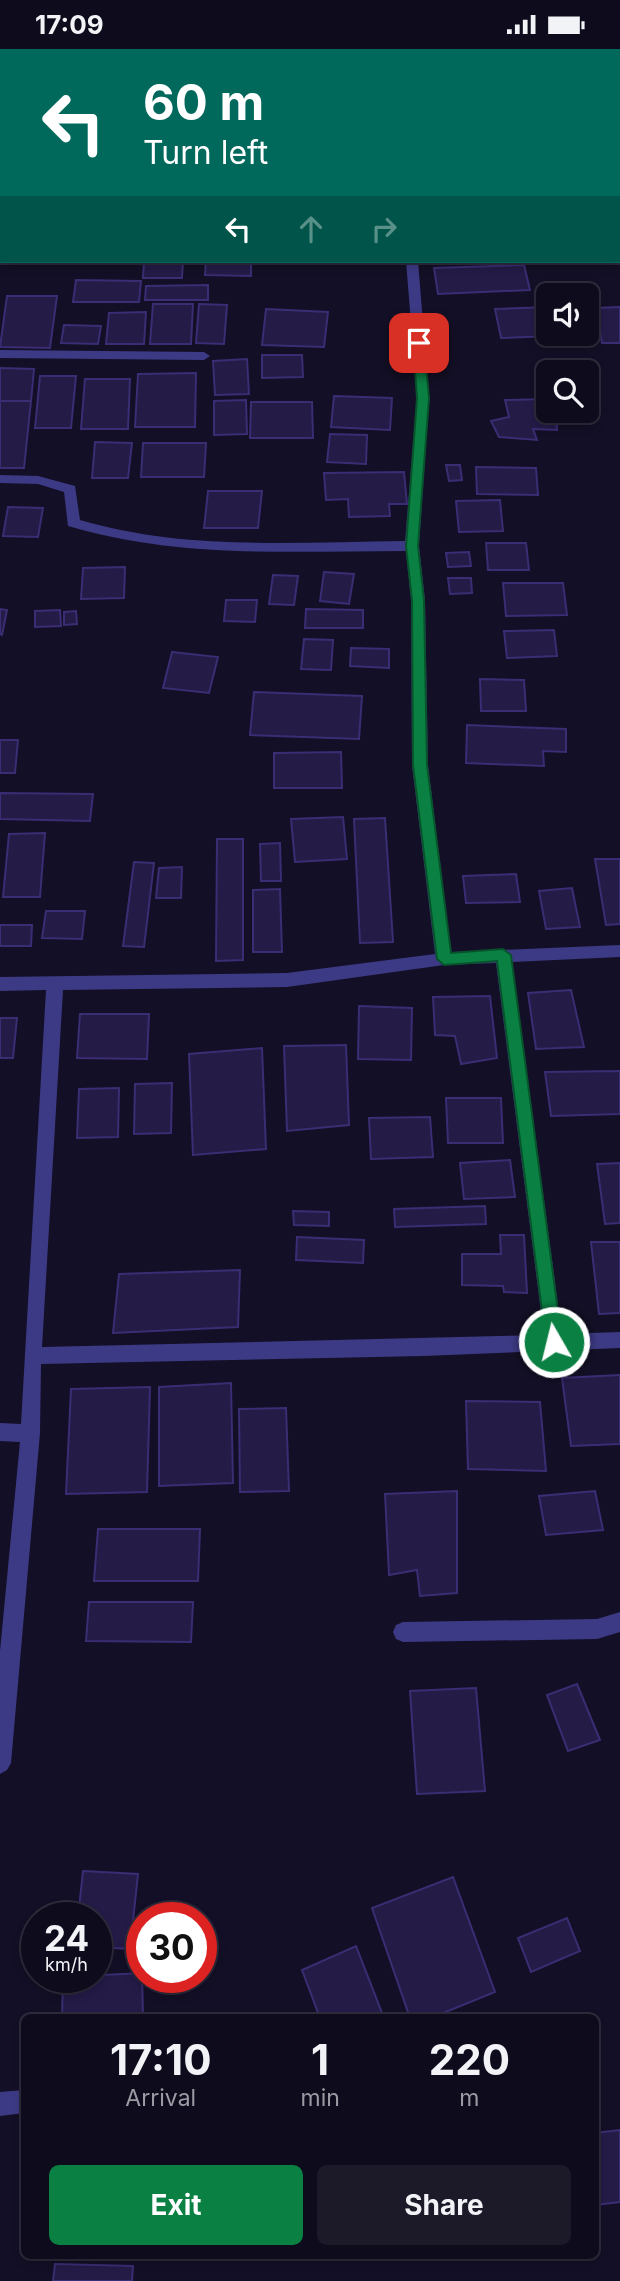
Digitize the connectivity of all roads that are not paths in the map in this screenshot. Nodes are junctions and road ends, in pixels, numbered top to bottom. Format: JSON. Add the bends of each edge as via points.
{"nodes":[{"id":1,"x":412,"y":263,"type":"edge"},
{"id":2,"x":0,"y":354,"type":"edge"},
{"id":3,"x":204,"y":356,"type":"dead end"},
{"id":4,"x":0,"y":479,"type":"edge"},
{"id":5,"x":412,"y":546,"type":"junction"},
{"id":6,"x":620,"y":951,"type":"edge"},
{"id":7,"x":503,"y":955,"type":"junction"},
{"id":8,"x":444,"y":959,"type":"junction"},
{"id":9,"x":0,"y":984,"type":"edge"},
{"id":10,"x":55,"y":984,"type":"junction"},
{"id":11,"x":620,"y":1340,"type":"edge"},
{"id":12,"x":554,"y":1342,"type":"junction"},
{"id":13,"x":32,"y":1356,"type":"junction"},
{"id":14,"x":0,"y":1432,"type":"edge"},
{"id":15,"x":30,"y":1433,"type":"junction"},
{"id":16,"x":620,"y":1622,"type":"edge"},
{"id":17,"x":402,"y":1632,"type":"dead end"},
{"id":18,"x":0,"y":1763,"type":"edge"},
{"id":19,"x":21,"y":2102,"type":"edge"},
{"id":20,"x":0,"y":2104,"type":"edge"}],
"edges":[{"from":1,"to":5,"type":"street","via":[[423,398]]},
{"from":2,"to":3,"type":"street"},
{"from":4,"to":5,"type":"street","via":[[38,480],[70,489],[73,523],[107,535],[191,545]]},
{"from":5,"to":8,"type":"street","via":[[418,600],[420,765]]},
{"from":6,"to":7,"type":"street"},
{"from":7,"to":8,"type":"street"},
{"from":7,"to":12,"type":"street"},
{"from":8,"to":10,"type":"street","via":[[287,980]]},
{"from":9,"to":10,"type":"street"},
{"from":10,"to":13,"type":"street"},
{"from":11,"to":12,"type":"street"},
{"from":12,"to":13,"type":"street"},
{"from":13,"to":15,"type":"street"},
{"from":14,"to":15,"type":"street"},
{"from":15,"to":18,"type":"street"},
{"from":16,"to":17,"type":"street","via":[[597,1629]]},
{"from":19,"to":20,"type":"street"}]}
